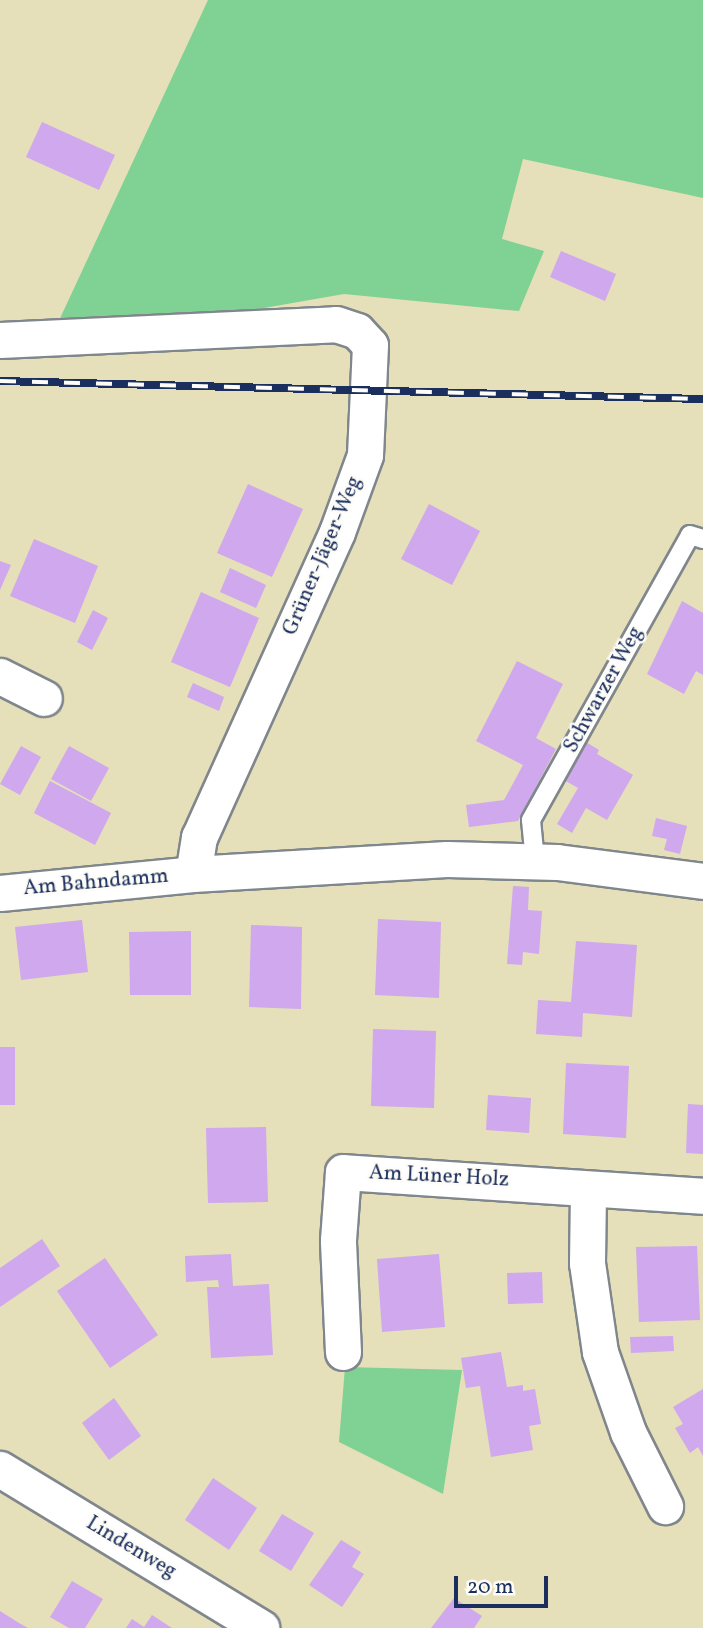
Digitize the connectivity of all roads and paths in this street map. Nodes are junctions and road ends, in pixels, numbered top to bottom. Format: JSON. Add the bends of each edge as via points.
{"nodes":[{"id":1,"x":0,"y":340,"type":"edge"},
{"id":2,"x":703,"y":539,"type":"edge"},
{"id":3,"x":0,"y":676,"type":"edge"},
{"id":4,"x":44,"y":698,"type":"dead end"},
{"id":5,"x":535,"y":861,"type":"junction"},
{"id":6,"x":193,"y":874,"type":"junction"},
{"id":7,"x":703,"y":881,"type":"edge"},
{"id":8,"x":0,"y":892,"type":"edge"},
{"id":9,"x":589,"y":1191,"type":"junction"},
{"id":10,"x":703,"y":1196,"type":"edge"},
{"id":11,"x":343,"y":1353,"type":"dead end"},
{"id":12,"x":0,"y":1469,"type":"edge"},
{"id":13,"x":665,"y":1506,"type":"dead end"},
{"id":14,"x":261,"y":1628,"type":"edge"}],
"edges":[{"from":1,"to":6,"type":"street","name":"Grüner-Jäger-Weg","via":[[336,324],[357,331],[370,345],[365,455],[337,532],[199,837]]},
{"from":2,"to":5,"type":"lane","name":"Schwarzer Weg","via":[[690,535],[531,820]]},
{"from":3,"to":4,"type":"street"},
{"from":5,"to":6,"type":"street","via":[[447,859]]},
{"from":5,"to":7,"type":"street"},
{"from":6,"to":8,"type":"street","name":"Am Bahndamm"},
{"from":9,"to":10,"type":"street","name":"Am Lüner Holz"},
{"from":9,"to":11,"type":"street","name":"Am Lüner Holz","via":[[526,1182],[343,1172],[338,1240]]},
{"from":9,"to":13,"type":"street","via":[[587,1263],[600,1352],[628,1432]]},
{"from":12,"to":14,"type":"street","name":"Lindenweg"}]}
